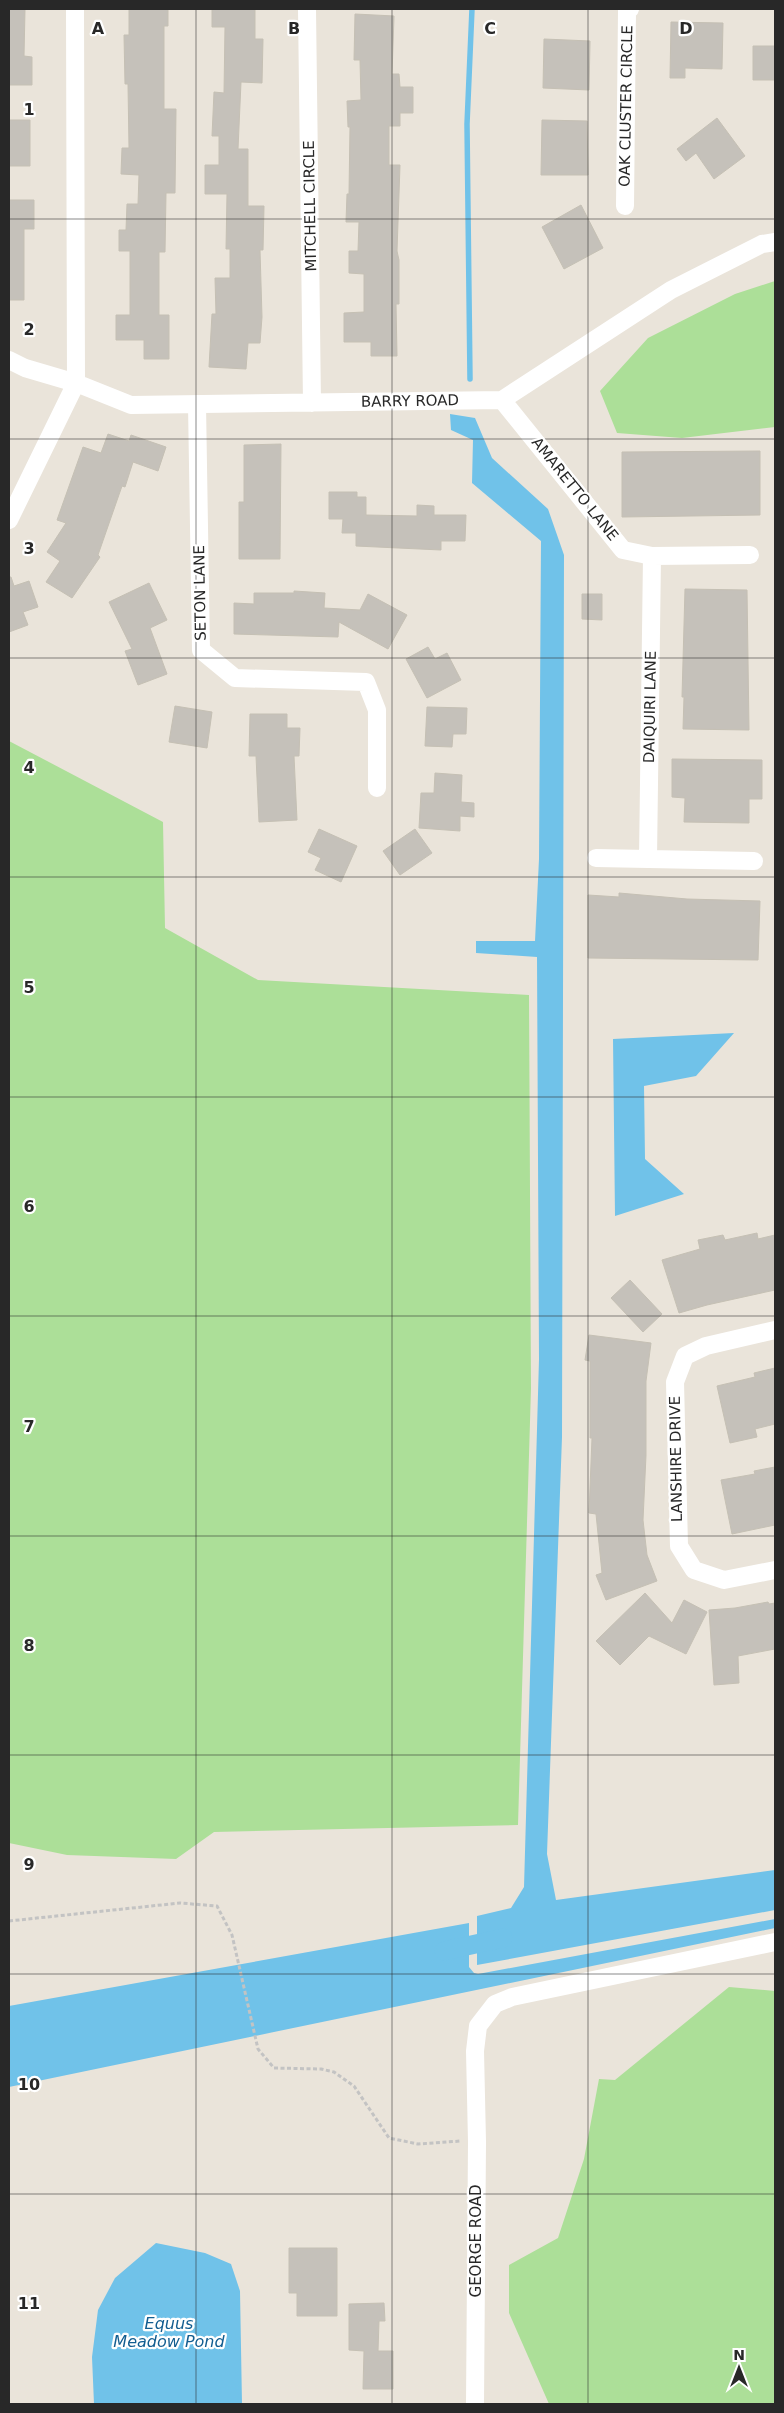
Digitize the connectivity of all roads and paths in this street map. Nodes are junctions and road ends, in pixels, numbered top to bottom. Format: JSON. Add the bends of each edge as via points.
{"nodes":[{"id":1,"x":75,"y":9,"type":"edge"},
{"id":2,"x":307,"y":9,"type":"edge"},
{"id":3,"x":630,"y":9,"type":"edge"},
{"id":4,"x":625,"y":206,"type":"dead end"},
{"id":5,"x":775,"y":242,"type":"edge"},
{"id":6,"x":9,"y":360,"type":"edge"},
{"id":7,"x":76,"y":383,"type":"junction"},
{"id":8,"x":502,"y":400,"type":"junction"},
{"id":9,"x":312,"y":403,"type":"junction"},
{"id":10,"x":197,"y":404,"type":"junction"},
{"id":11,"x":9,"y":520,"type":"edge"},
{"id":12,"x":750,"y":555,"type":"dead end"},
{"id":13,"x":652,"y":556,"type":"junction"},
{"id":14,"x":377,"y":788,"type":"dead end"},
{"id":15,"x":596,"y":858,"type":"dead end"},
{"id":16,"x":648,"y":859,"type":"junction"},
{"id":17,"x":754,"y":861,"type":"dead end"},
{"id":18,"x":775,"y":1330,"type":"edge"},
{"id":19,"x":775,"y":1570,"type":"edge"},
{"id":20,"x":9,"y":1921,"type":"edge"},
{"id":21,"x":775,"y":1942,"type":"edge"},
{"id":22,"x":477,"y":2142,"type":"junction"},
{"id":23,"x":475,"y":2404,"type":"edge"}],
"edges":[{"from":1,"to":7,"type":"street"},
{"from":2,"to":9,"type":"street","name":"MITCHELL CIRCLE"},
{"from":3,"to":4,"type":"street","name":"OAK CLUSTER CIRCLE","via":[[627,11]]},
{"from":5,"to":8,"type":"street","via":[[762,244],[670,290]]},
{"from":6,"to":7,"type":"street","name":"BARRY ROAD"},
{"from":7,"to":10,"type":"street","name":"BARRY ROAD","via":[[131,405]]},
{"from":7,"to":11,"type":"street"},
{"from":8,"to":9,"type":"street","name":"BARRY ROAD"},
{"from":8,"to":13,"type":"street","name":"AMARETTO LANE","via":[[623,550]]},
{"from":9,"to":10,"type":"street","name":"BARRY ROAD"},
{"from":10,"to":14,"type":"street","name":"SETON LANE","via":[[201,650],[235,678],[366,682],[377,710]]},
{"from":12,"to":13,"type":"street","name":"AMARETTO LANE"},
{"from":13,"to":16,"type":"street","name":"DAIQUIRI LANE"},
{"from":15,"to":16,"type":"street"},
{"from":16,"to":17,"type":"street"},
{"from":18,"to":19,"type":"street","name":"LANSHIRE DRIVE","via":[[706,1346],[685,1356],[674,1382],[679,1546],[694,1570],[724,1580]]},
{"from":20,"to":22,"type":"path","via":[[180,1903],[218,1906],[232,1935],[253,2035],[258,2049],[274,2068],[334,2072],[354,2086],[389,2138],[418,2144]]},
{"from":21,"to":22,"type":"street","name":"GEORGE ROAD","via":[[583,1981],[495,2004],[478,2026],[475,2051]]},
{"from":22,"to":23,"type":"street","name":"GEORGE ROAD"}]}
